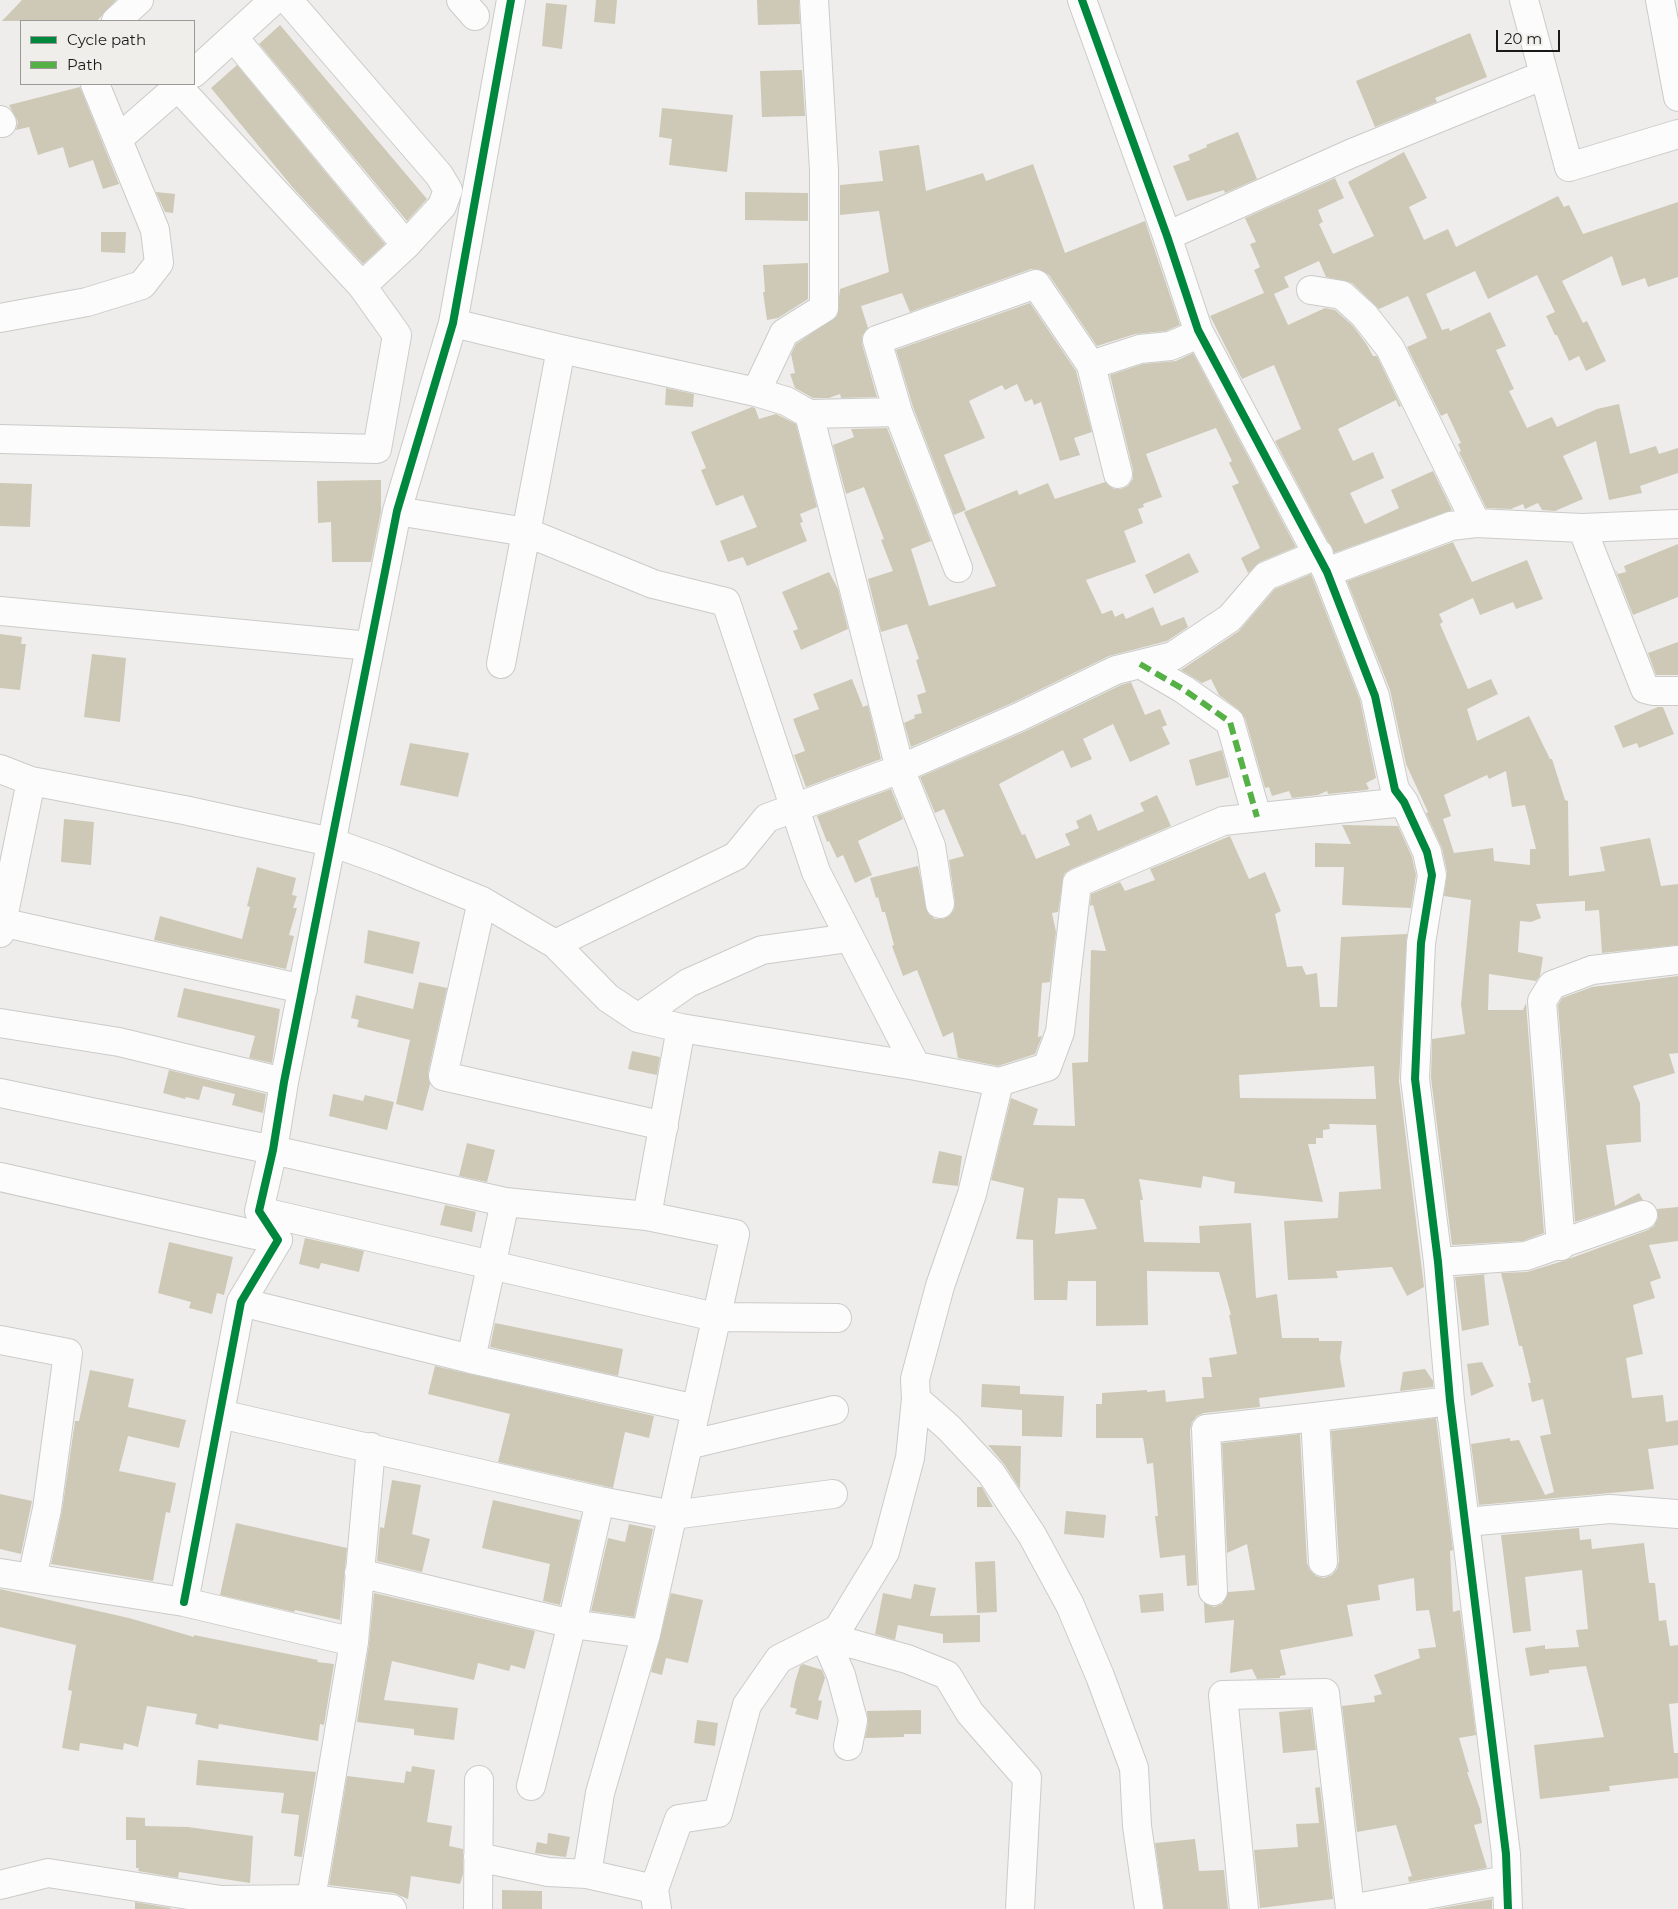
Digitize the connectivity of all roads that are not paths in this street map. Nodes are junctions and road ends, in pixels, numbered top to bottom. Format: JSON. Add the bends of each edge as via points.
{"nodes":[{"id":1,"x":139,"y":0,"type":"edge"},
{"id":2,"x":274,"y":0,"type":"edge"},
{"id":3,"x":288,"y":0,"type":"edge"},
{"id":4,"x":511,"y":0,"type":"edge"},
{"id":5,"x":814,"y":0,"type":"edge"},
{"id":6,"x":1082,"y":0,"type":"edge"},
{"id":7,"x":1524,"y":0,"type":"edge"},
{"id":8,"x":1660,"y":0,"type":"edge"},
{"id":9,"x":117,"y":20,"type":"edge"},
{"id":10,"x":234,"y":38,"type":"junction"},
{"id":11,"x":195,"y":72,"type":"edge"},
{"id":12,"x":1544,"y":75,"type":"junction"},
{"id":13,"x":96,"y":85,"type":"edge"},
{"id":14,"x":179,"y":85,"type":"edge"},
{"id":15,"x":187,"y":85,"type":"edge"},
{"id":16,"x":1678,"y":97,"type":"edge"},
{"id":17,"x":1678,"y":134,"type":"edge"},
{"id":18,"x":118,"y":139,"type":"junction"},
{"id":19,"x":1167,"y":236,"type":"junction"},
{"id":20,"x":406,"y":245,"type":"junction"},
{"id":21,"x":362,"y":286,"type":"junction"},
{"id":22,"x":1311,"y":290,"type":"dead end"},
{"id":23,"x":0,"y":318,"type":"edge"},
{"id":24,"x":453,"y":323,"type":"junction"},
{"id":25,"x":1198,"y":330,"type":"junction"},
{"id":26,"x":561,"y":349,"type":"junction"},
{"id":27,"x":1091,"y":365,"type":"junction"},
{"id":28,"x":756,"y":392,"type":"junction"},
{"id":29,"x":898,"y":412,"type":"junction"},
{"id":30,"x":809,"y":414,"type":"junction"},
{"id":31,"x":0,"y":439,"type":"edge"},
{"id":32,"x":1118,"y":474,"type":"dead end"},
{"id":33,"x":397,"y":511,"type":"junction"},
{"id":34,"x":1476,"y":523,"type":"junction"},
{"id":35,"x":1678,"y":524,"type":"edge"},
{"id":36,"x":1582,"y":528,"type":"junction"},
{"id":37,"x":526,"y":532,"type":"junction"},
{"id":38,"x":1323,"y":563,"type":"junction"},
{"id":39,"x":958,"y":568,"type":"dead end"},
{"id":40,"x":0,"y":610,"type":"edge"},
{"id":41,"x":370,"y":646,"type":"junction"},
{"id":42,"x":502,"y":664,"type":"dead end"},
{"id":43,"x":1140,"y":664,"type":"junction"},
{"id":44,"x":1678,"y":691,"type":"edge"},
{"id":45,"x":0,"y":769,"type":"edge"},
{"id":46,"x":900,"y":769,"type":"junction"},
{"id":47,"x":31,"y":780,"type":"junction"},
{"id":48,"x":1404,"y":802,"type":"junction"},
{"id":49,"x":794,"y":808,"type":"junction"},
{"id":50,"x":1256,"y":817,"type":"junction"},
{"id":51,"x":332,"y":842,"type":"junction"},
{"id":52,"x":482,"y":901,"type":"junction"},
{"id":53,"x":940,"y":904,"type":"dead end"},
{"id":54,"x":0,"y":922,"type":"edge"},
{"id":55,"x":0,"y":933,"type":"edge"},
{"id":56,"x":849,"y":938,"type":"junction"},
{"id":57,"x":555,"y":944,"type":"junction"},
{"id":58,"x":1678,"y":960,"type":"edge"},
{"id":59,"x":303,"y":989,"type":"junction"},
{"id":60,"x":638,"y":1018,"type":"junction"},
{"id":61,"x":0,"y":1023,"type":"edge"},
{"id":62,"x":681,"y":1028,"type":"junction"},
{"id":63,"x":916,"y":1066,"type":"junction"},
{"id":64,"x":284,"y":1082,"type":"junction"},
{"id":65,"x":999,"y":1082,"type":"junction"},
{"id":66,"x":0,"y":1093,"type":"edge"},
{"id":67,"x":664,"y":1126,"type":"junction"},
{"id":68,"x":273,"y":1150,"type":"junction"},
{"id":69,"x":0,"y":1177,"type":"edge"},
{"id":70,"x":505,"y":1202,"type":"junction"},
{"id":71,"x":259,"y":1211,"type":"junction"},
{"id":72,"x":1643,"y":1215,"type":"dead end"},
{"id":73,"x":647,"y":1216,"type":"junction"},
{"id":74,"x":278,"y":1240,"type":"junction"},
{"id":75,"x":1561,"y":1246,"type":"junction"},
{"id":76,"x":1438,"y":1262,"type":"junction"},
{"id":77,"x":490,"y":1264,"type":"junction"},
{"id":78,"x":241,"y":1302,"type":"junction"},
{"id":79,"x":715,"y":1317,"type":"junction"},
{"id":80,"x":837,"y":1318,"type":"dead end"},
{"id":81,"x":0,"y":1340,"type":"edge"},
{"id":82,"x":471,"y":1359,"type":"junction"},
{"id":83,"x":916,"y":1399,"type":"junction"},
{"id":84,"x":1450,"y":1401,"type":"junction"},
{"id":85,"x":696,"y":1409,"type":"junction"},
{"id":86,"x":834,"y":1410,"type":"dead end"},
{"id":87,"x":220,"y":1414,"type":"junction"},
{"id":88,"x":1315,"y":1417,"type":"junction"},
{"id":89,"x":688,"y":1445,"type":"junction"},
{"id":90,"x":370,"y":1447,"type":"junction"},
{"id":91,"x":833,"y":1494,"type":"dead end"},
{"id":92,"x":600,"y":1501,"type":"junction"},
{"id":93,"x":673,"y":1514,"type":"junction"},
{"id":94,"x":1678,"y":1514,"type":"edge"},
{"id":95,"x":1466,"y":1522,"type":"junction"},
{"id":96,"x":1323,"y":1562,"type":"dead end"},
{"id":97,"x":0,"y":1573,"type":"edge"},
{"id":98,"x":359,"y":1573,"type":"junction"},
{"id":99,"x":32,"y":1578,"type":"junction"},
{"id":100,"x":1213,"y":1591,"type":"dead end"},
{"id":101,"x":184,"y":1602,"type":"junction"},
{"id":102,"x":572,"y":1624,"type":"junction"},
{"id":103,"x":646,"y":1634,"type":"junction"},
{"id":104,"x":824,"y":1636,"type":"junction"},
{"id":105,"x":354,"y":1642,"type":"junction"},
{"id":106,"x":848,"y":1746,"type":"dead end"},
{"id":107,"x":479,"y":1780,"type":"dead end"},
{"id":108,"x":531,"y":1786,"type":"dead end"},
{"id":109,"x":478,"y":1857,"type":"junction"},
{"id":110,"x":587,"y":1874,"type":"junction"},
{"id":111,"x":1506,"y":1880,"type":"junction"},
{"id":112,"x":0,"y":1885,"type":"edge"},
{"id":113,"x":311,"y":1899,"type":"junction"},
{"id":114,"x":656,"y":1899,"type":"edge"},
{"id":115,"x":353,"y":1906,"type":"edge"},
{"id":116,"x":392,"y":1909,"type":"edge"},
{"id":117,"x":478,"y":1909,"type":"edge"},
{"id":118,"x":1020,"y":1909,"type":"edge"},
{"id":119,"x":1149,"y":1909,"type":"edge"},
{"id":120,"x":1244,"y":1909,"type":"edge"},
{"id":121,"x":1350,"y":1909,"type":"edge"},
{"id":122,"x":1508,"y":1909,"type":"edge"}],
"edges":[{"from":1,"to":9,"type":"street"},
{"from":2,"to":10,"type":"street"},
{"from":3,"to":20,"type":"street","via":[[439,175],[448,190],[442,206]]},
{"from":4,"to":24,"type":"street"},
{"from":5,"to":28,"type":"street","via":[[824,170],[824,308],[784,333]]},
{"from":6,"to":19,"type":"street"},
{"from":7,"to":12,"type":"street"},
{"from":8,"to":16,"type":"street"},
{"from":10,"to":11,"type":"street"},
{"from":10,"to":20,"type":"street"},
{"from":12,"to":17,"type":"street","via":[[1569,167]]},
{"from":12,"to":19,"type":"street","via":[[1350,154]]},
{"from":13,"to":18,"type":"street"},
{"from":14,"to":18,"type":"street"},
{"from":15,"to":21,"type":"street"},
{"from":18,"to":23,"type":"street","via":[[155,230],[159,263],[142,285],[87,302]]},
{"from":19,"to":25,"type":"street"},
{"from":20,"to":21,"type":"street"},
{"from":21,"to":31,"type":"street","via":[[397,335],[377,449]]},
{"from":22,"to":34,"type":"street","via":[[1342,295],[1364,315],[1390,348]]},
{"from":24,"to":26,"type":"street"},
{"from":24,"to":33,"type":"street"},
{"from":25,"to":27,"type":"street","via":[[1194,336],[1170,346],[1140,349]]},
{"from":25,"to":38,"type":"street"},
{"from":26,"to":28,"type":"street"},
{"from":26,"to":37,"type":"street"},
{"from":27,"to":29,"type":"street","via":[[1036,284],[877,340]]},
{"from":27,"to":32,"type":"street"},
{"from":28,"to":30,"type":"street"},
{"from":29,"to":30,"type":"street"},
{"from":29,"to":39,"type":"street"},
{"from":30,"to":46,"type":"street"},
{"from":33,"to":37,"type":"street"},
{"from":33,"to":41,"type":"street"},
{"from":34,"to":36,"type":"street"},
{"from":34,"to":38,"type":"street","via":[[1450,526]]},
{"from":35,"to":36,"type":"street"},
{"from":36,"to":44,"type":"street","via":[[1645,689]]},
{"from":37,"to":42,"type":"street"},
{"from":37,"to":49,"type":"street","via":[[652,584],[726,602]]},
{"from":38,"to":43,"type":"street","via":[[1266,576],[1230,618],[1173,656]]},
{"from":38,"to":48,"type":"street","via":[[1375,696],[1394,790]]},
{"from":40,"to":41,"type":"street"},
{"from":41,"to":51,"type":"street"},
{"from":43,"to":46,"type":"street","via":[[1116,670],[1020,717]]},
{"from":43,"to":50,"type":"street","via":[[1230,722]]},
{"from":45,"to":47,"type":"street"},
{"from":46,"to":49,"type":"street"},
{"from":46,"to":53,"type":"street","via":[[931,846]]},
{"from":47,"to":51,"type":"street"},
{"from":47,"to":54,"type":"street"},
{"from":48,"to":50,"type":"street"},
{"from":48,"to":76,"type":"street","via":[[1427,852],[1432,875],[1421,943],[1415,1079]]},
{"from":49,"to":56,"type":"street","via":[[816,872]]},
{"from":49,"to":57,"type":"street","via":[[767,818],[736,856]]},
{"from":50,"to":65,"type":"street","via":[[1223,820],[1077,883],[1060,1032],[1047,1068]]},
{"from":51,"to":52,"type":"street"},
{"from":51,"to":59,"type":"street"},
{"from":52,"to":57,"type":"street"},
{"from":52,"to":67,"type":"street","via":[[443,1076]]},
{"from":54,"to":55,"type":"street"},
{"from":54,"to":59,"type":"street"},
{"from":56,"to":60,"type":"street","via":[[762,950],[688,982]]},
{"from":56,"to":63,"type":"street"},
{"from":57,"to":60,"type":"street","via":[[608,998]]},
{"from":58,"to":75,"type":"street","via":[[1592,970],[1552,985],[1542,1002]]},
{"from":59,"to":64,"type":"street"},
{"from":60,"to":62,"type":"street"},
{"from":61,"to":64,"type":"street","via":[[119,1042]]},
{"from":62,"to":63,"type":"street"},
{"from":62,"to":67,"type":"street"},
{"from":63,"to":65,"type":"street"},
{"from":64,"to":68,"type":"street"},
{"from":65,"to":83,"type":"street","via":[[972,1194],[940,1286],[915,1379]]},
{"from":66,"to":68,"type":"street"},
{"from":67,"to":73,"type":"street"},
{"from":68,"to":70,"type":"street"},
{"from":68,"to":71,"type":"street"},
{"from":69,"to":74,"type":"street"},
{"from":70,"to":73,"type":"street"},
{"from":70,"to":77,"type":"street"},
{"from":71,"to":74,"type":"street"},
{"from":71,"to":77,"type":"street"},
{"from":72,"to":75,"type":"street"},
{"from":73,"to":79,"type":"street","via":[[735,1234]]},
{"from":74,"to":78,"type":"street"},
{"from":75,"to":76,"type":"street","via":[[1526,1256]]},
{"from":76,"to":84,"type":"street"},
{"from":77,"to":79,"type":"street"},
{"from":77,"to":82,"type":"street"},
{"from":78,"to":82,"type":"street"},
{"from":78,"to":87,"type":"street"},
{"from":79,"to":80,"type":"street"},
{"from":79,"to":85,"type":"street"},
{"from":81,"to":99,"type":"street","via":[[68,1353],[47,1510]]},
{"from":82,"to":85,"type":"street"},
{"from":83,"to":104,"type":"street","via":[[910,1458],[885,1552],[838,1629]]},
{"from":83,"to":119,"type":"street","via":[[949,1428],[991,1473],[1032,1535],[1070,1605],[1134,1768],[1137,1826]]},
{"from":84,"to":88,"type":"street"},
{"from":84,"to":95,"type":"street"},
{"from":85,"to":89,"type":"street"},
{"from":86,"to":89,"type":"street"},
{"from":87,"to":90,"type":"street"},
{"from":87,"to":101,"type":"street"},
{"from":88,"to":96,"type":"street"},
{"from":88,"to":100,"type":"street","via":[[1206,1429]]},
{"from":89,"to":93,"type":"street"},
{"from":90,"to":92,"type":"street"},
{"from":90,"to":98,"type":"street"},
{"from":91,"to":93,"type":"street"},
{"from":92,"to":93,"type":"street"},
{"from":92,"to":102,"type":"street"},
{"from":93,"to":103,"type":"street"},
{"from":94,"to":95,"type":"street","via":[[1610,1509]]},
{"from":95,"to":111,"type":"street","via":[[1506,1854]]},
{"from":97,"to":99,"type":"street"},
{"from":98,"to":102,"type":"street"},
{"from":98,"to":105,"type":"street"},
{"from":99,"to":101,"type":"street"},
{"from":101,"to":105,"type":"street"},
{"from":102,"to":103,"type":"street"},
{"from":102,"to":108,"type":"street"},
{"from":103,"to":110,"type":"street","via":[[600,1793]]},
{"from":104,"to":106,"type":"street","via":[[841,1675],[853,1720]]},
{"from":104,"to":114,"type":"street","via":[[779,1659],[747,1705],[718,1813],[679,1819]]},
{"from":104,"to":118,"type":"street","via":[[907,1659],[947,1674],[970,1713],[1027,1778]]},
{"from":105,"to":113,"type":"street"},
{"from":107,"to":109,"type":"street"},
{"from":109,"to":110,"type":"street","via":[[548,1872]]},
{"from":109,"to":117,"type":"street"},
{"from":110,"to":114,"type":"street"},
{"from":111,"to":121,"type":"street"},
{"from":111,"to":122,"type":"street"},
{"from":112,"to":113,"type":"street","via":[[48,1873],[221,1900]]},
{"from":113,"to":115,"type":"street"},
{"from":115,"to":116,"type":"street"},
{"from":120,"to":121,"type":"street","via":[[1223,1696],[1325,1693]]}]}
